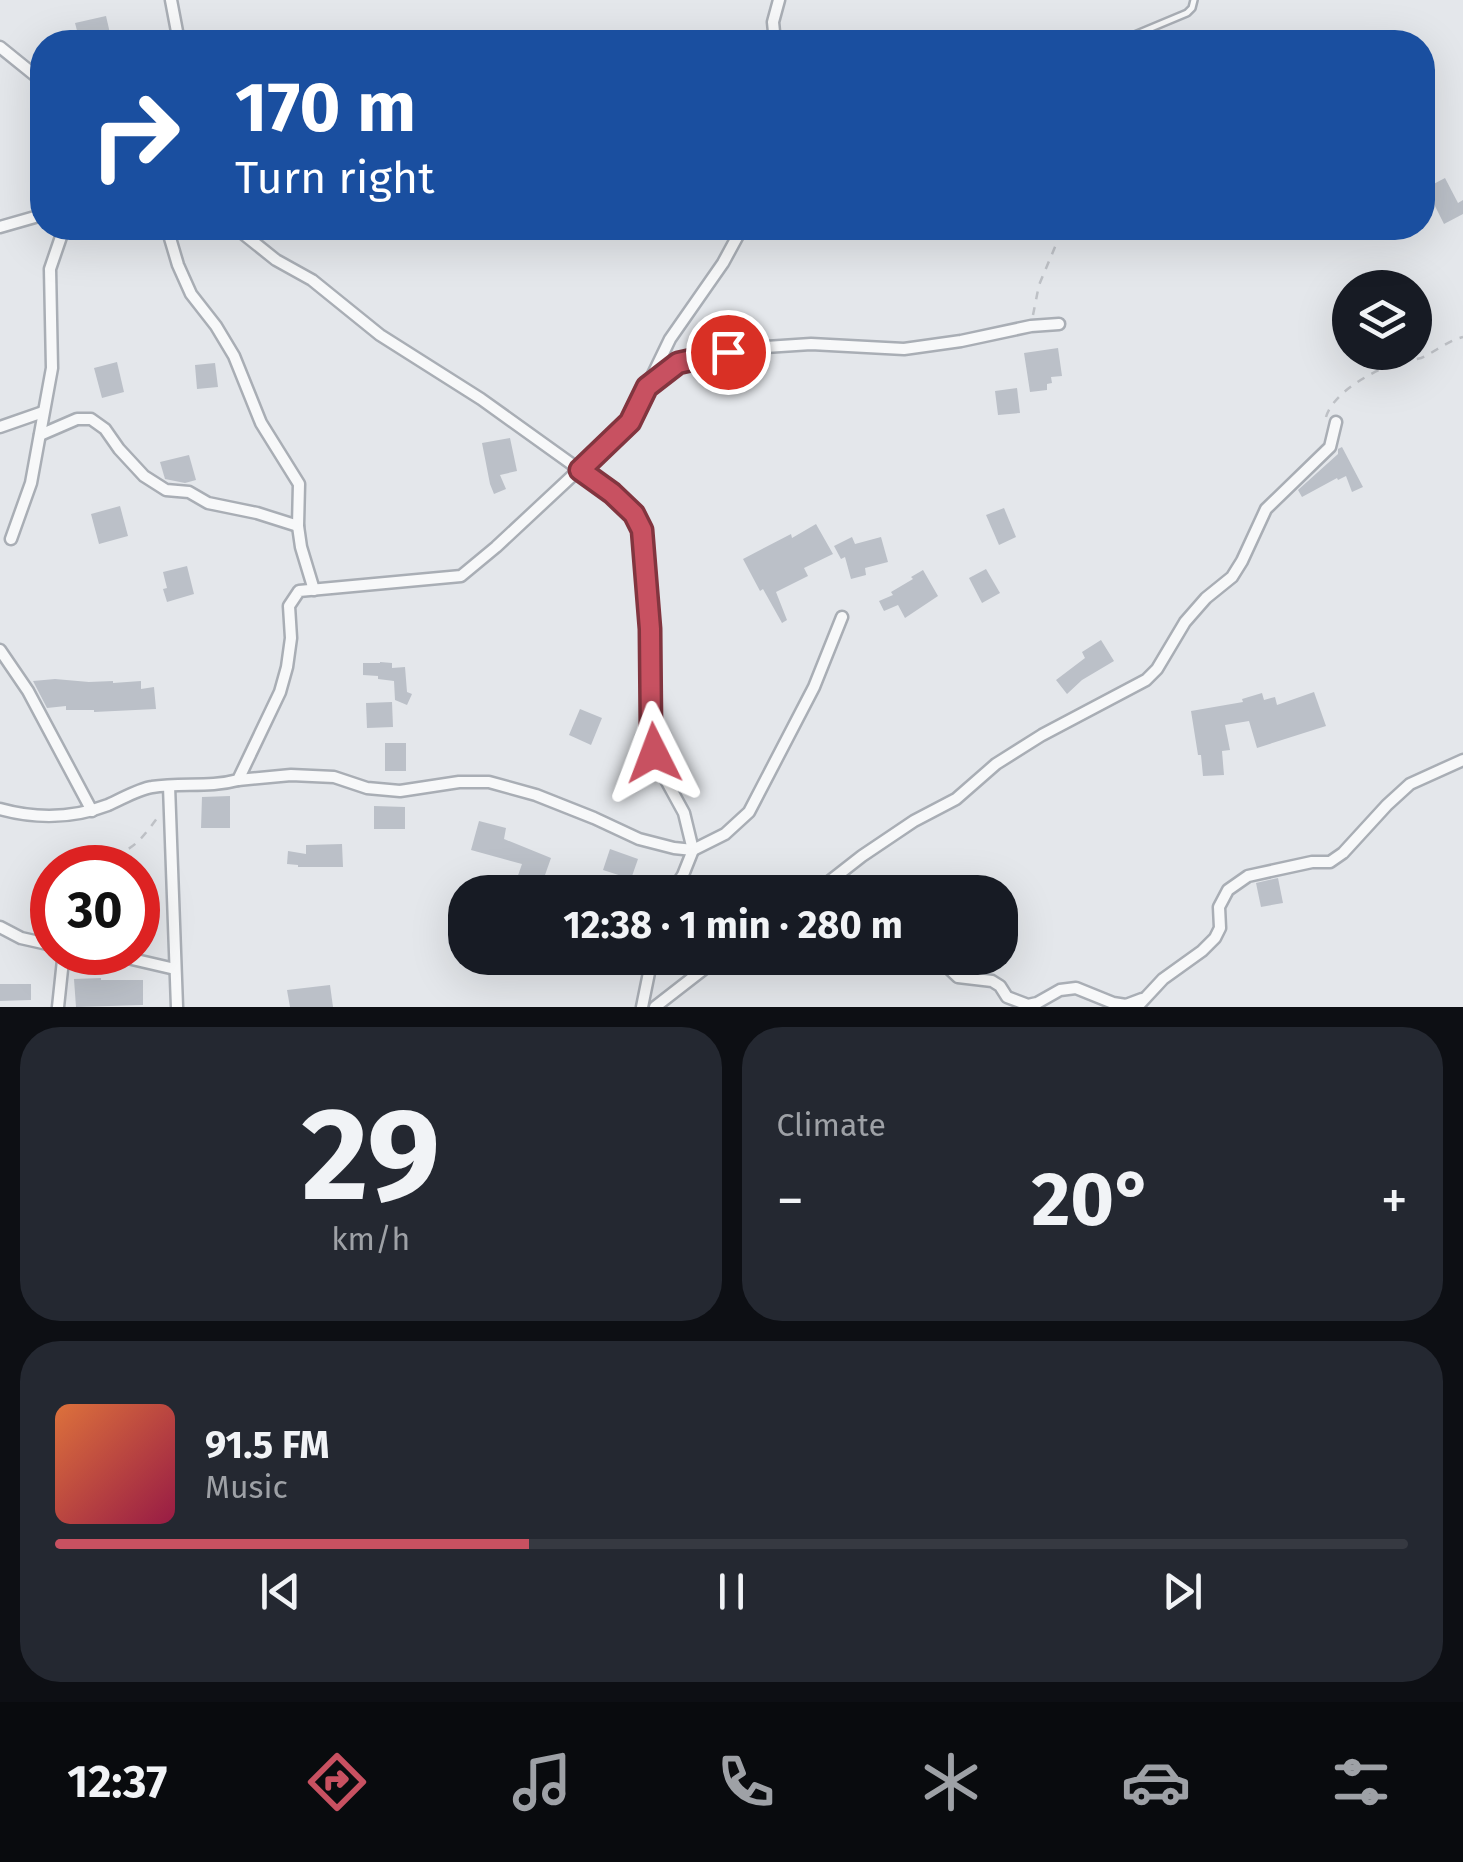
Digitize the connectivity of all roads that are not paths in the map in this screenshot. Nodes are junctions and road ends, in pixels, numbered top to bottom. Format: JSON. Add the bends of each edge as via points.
{"nodes":[{"id":1,"x":170,"y":0,"type":"edge"},
{"id":2,"x":779,"y":0,"type":"edge"},
{"id":3,"x":1194,"y":0,"type":"edge"},
{"id":4,"x":176,"y":30,"type":"edge"},
{"id":5,"x":774,"y":30,"type":"edge"},
{"id":6,"x":1145,"y":30,"type":"edge"},
{"id":7,"x":0,"y":48,"type":"edge"},
{"id":8,"x":30,"y":72,"type":"edge"},
{"id":9,"x":30,"y":218,"type":"edge"},
{"id":10,"x":0,"y":227,"type":"edge"},
{"id":11,"x":60,"y":240,"type":"edge"},
{"id":12,"x":171,"y":240,"type":"edge"},
{"id":13,"x":251,"y":240,"type":"edge"},
{"id":14,"x":735,"y":240,"type":"edge"},
{"id":15,"x":1059,"y":324,"type":"dead end"},
{"id":16,"x":647,"y":387,"type":"junction"},
{"id":17,"x":43,"y":412,"type":"junction"},
{"id":18,"x":1336,"y":422,"type":"road end"},
{"id":19,"x":0,"y":427,"type":"edge"},
{"id":20,"x":40,"y":435,"type":"junction"},
{"id":21,"x":580,"y":470,"type":"junction"},
{"id":22,"x":298,"y":526,"type":"junction"},
{"id":23,"x":10,"y":538,"type":"dead end"},
{"id":24,"x":314,"y":590,"type":"junction"},
{"id":25,"x":842,"y":617,"type":"dead end"},
{"id":26,"x":0,"y":650,"type":"edge"},
{"id":27,"x":1463,"y":760,"type":"edge"},
{"id":28,"x":238,"y":780,"type":"junction"},
{"id":29,"x":169,"y":786,"type":"junction"},
{"id":30,"x":0,"y":810,"type":"edge"},
{"id":31,"x":92,"y":811,"type":"junction"},
{"id":32,"x":692,"y":850,"type":"junction"},
{"id":33,"x":683,"y":875,"type":"edge"},
{"id":34,"x":838,"y":875,"type":"edge"},
{"id":35,"x":0,"y":926,"type":"edge"},
{"id":36,"x":30,"y":940,"type":"edge"},
{"id":37,"x":160,"y":966,"type":"edge"},
{"id":38,"x":176,"y":969,"type":"junction"},
{"id":39,"x":61,"y":975,"type":"edge"},
{"id":40,"x":649,"y":975,"type":"edge"},
{"id":41,"x":696,"y":975,"type":"edge"},
{"id":42,"x":956,"y":975,"type":"edge"},
{"id":43,"x":1141,"y":1002,"type":"edge"},
{"id":44,"x":58,"y":1007,"type":"edge"},
{"id":45,"x":177,"y":1007,"type":"edge"},
{"id":46,"x":642,"y":1007,"type":"edge"},
{"id":47,"x":655,"y":1007,"type":"edge"}],
"edges":[{"from":1,"to":4,"type":"street"},
{"from":2,"to":5,"type":"street"},
{"from":3,"to":6,"type":"lane","via":[[1187,13]]},
{"from":7,"to":8,"type":"street"},
{"from":9,"to":10,"type":"street"},
{"from":11,"to":17,"type":"street","via":[[50,269],[52,368]]},
{"from":12,"to":22,"type":"street","via":[[192,294],[234,356],[261,423],[299,484]]},
{"from":13,"to":21,"type":"street"},
{"from":14,"to":16,"type":"street"},
{"from":15,"to":16,"type":"street","via":[[904,349],[752,348],[678,363]]},
{"from":16,"to":21,"type":"street","via":[[630,422]]},
{"from":17,"to":19,"type":"street"},
{"from":17,"to":20,"type":"street"},
{"from":18,"to":34,"type":"street","via":[[1330,446],[1266,510],[1232,577],[1185,622],[1146,680],[1011,754],[956,800]]},
{"from":20,"to":22,"type":"street","via":[[91,419],[166,490]]},
{"from":20,"to":23,"type":"street"},
{"from":21,"to":24,"type":"street","via":[[461,576]]},
{"from":21,"to":32,"type":"street","via":[[634,514],[642,530],[651,734]]},
{"from":22,"to":24,"type":"street"},
{"from":24,"to":28,"type":"street","via":[[299,591],[289,606],[291,638],[280,692]]},
{"from":25,"to":32,"type":"street","via":[[814,687],[748,812],[725,834]]},
{"from":26,"to":31,"type":"street"},
{"from":27,"to":43,"type":"street","via":[[1410,784],[1330,862],[1248,876],[1228,890],[1218,907],[1215,938]]},
{"from":28,"to":29,"type":"street"},
{"from":28,"to":32,"type":"street","via":[[334,777],[400,791],[489,782],[639,839]]},
{"from":29,"to":31,"type":"street","via":[[148,787]]},
{"from":29,"to":38,"type":"street"},
{"from":30,"to":31,"type":"street","via":[[35,816]]},
{"from":32,"to":33,"type":"street"},
{"from":35,"to":36,"type":"street"},
{"from":37,"to":38,"type":"street"},
{"from":38,"to":45,"type":"street"},
{"from":39,"to":44,"type":"street"},
{"from":40,"to":46,"type":"street"},
{"from":41,"to":47,"type":"street"},
{"from":42,"to":43,"type":"street","via":[[992,982],[1028,1006],[1076,988],[1113,1004]]}]}
